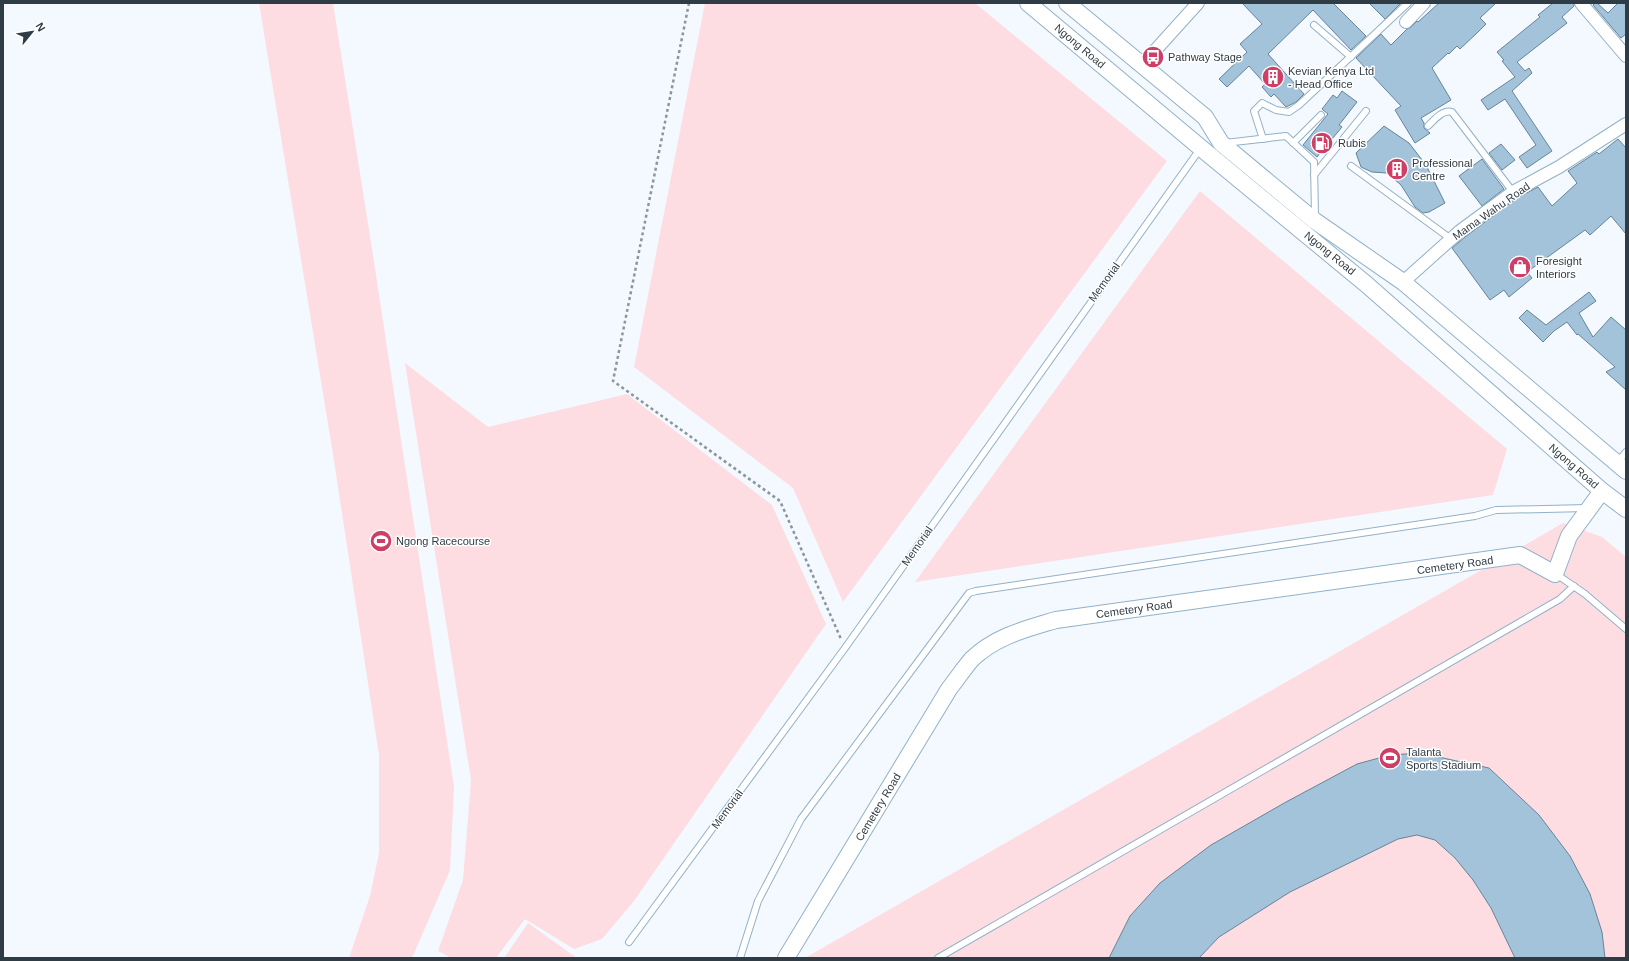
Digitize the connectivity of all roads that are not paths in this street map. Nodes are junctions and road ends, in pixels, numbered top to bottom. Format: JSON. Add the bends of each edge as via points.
{"nodes":[{"id":1,"x":1028,"y":3,"type":"edge"},
{"id":2,"x":1067,"y":3,"type":"edge"},
{"id":3,"x":1198,"y":3,"type":"edge"},
{"id":4,"x":1408,"y":3,"type":"edge"},
{"id":5,"x":1424,"y":3,"type":"edge"},
{"id":6,"x":1581,"y":3,"type":"edge"},
{"id":7,"x":1406,"y":22,"type":"dead end"},
{"id":8,"x":1314,"y":25,"type":"dead end"},
{"id":9,"x":1626,"y":56,"type":"edge"},
{"id":10,"x":1351,"y":57,"type":"junction"},
{"id":11,"x":1142,"y":64,"type":"junction"},
{"id":12,"x":1366,"y":111,"type":"dead end"},
{"id":13,"x":1321,"y":115,"type":"dead end"},
{"id":14,"x":1626,"y":124,"type":"edge"},
{"id":15,"x":1428,"y":126,"type":"dead end"},
{"id":16,"x":1263,"y":139,"type":"junction"},
{"id":17,"x":1221,"y":143,"type":"junction"},
{"id":18,"x":1293,"y":143,"type":"junction"},
{"id":19,"x":1201,"y":148,"type":"junction"},
{"id":20,"x":1351,"y":166,"type":"dead end"},
{"id":21,"x":1314,"y":175,"type":"junction"},
{"id":22,"x":1514,"y":192,"type":"junction"},
{"id":23,"x":1315,"y":221,"type":"junction"},
{"id":24,"x":1450,"y":239,"type":"junction"},
{"id":25,"x":1403,"y":282,"type":"junction"},
{"id":26,"x":1623,"y":462,"type":"edge"},
{"id":27,"x":1602,"y":491,"type":"junction"},
{"id":28,"x":1589,"y":508,"type":"junction"},
{"id":29,"x":1626,"y":509,"type":"edge"},
{"id":30,"x":1555,"y":574,"type":"junction"},
{"id":31,"x":1574,"y":586,"type":"junction"},
{"id":32,"x":1626,"y":629,"type":"edge"},
{"id":33,"x":629,"y":942,"type":"dead end"},
{"id":34,"x":740,"y":958,"type":"edge"},
{"id":35,"x":786,"y":958,"type":"edge"},
{"id":36,"x":938,"y":958,"type":"edge"}],
"edges":[{"from":1,"to":19,"type":"main road","name":"Ngong Road"},
{"from":2,"to":11,"type":"main road","name":"Ngong Road"},
{"from":3,"to":11,"type":"street"},
{"from":4,"to":10,"type":"lane"},
{"from":5,"to":7,"type":"street"},
{"from":6,"to":9,"type":"street"},
{"from":8,"to":10,"type":"lane"},
{"from":10,"to":16,"type":"lane","via":[[1288,112],[1276,110],[1262,103],[1254,111]]},
{"from":11,"to":17,"type":"main road","name":"Ngong Road","via":[[1205,116]]},
{"from":12,"to":21,"type":"lane"},
{"from":13,"to":18,"type":"lane"},
{"from":14,"to":22,"type":"street","name":"Mama Wahu Road"},
{"from":15,"to":22,"type":"lane","via":[[1444,113],[1452,112]]},
{"from":16,"to":17,"type":"lane"},
{"from":16,"to":18,"type":"lane","via":[[1286,136]]},
{"from":17,"to":23,"type":"main road","name":"Ngong Road"},
{"from":18,"to":21,"type":"lane","via":[[1314,162]]},
{"from":19,"to":27,"type":"main road","name":"Ngong Road","via":[[1366,284]]},
{"from":19,"to":33,"type":"lane","name":"Memorial","via":[[845,648]]},
{"from":20,"to":24,"type":"lane"},
{"from":21,"to":23,"type":"lane"},
{"from":22,"to":24,"type":"street","name":"Mama Wahu Road"},
{"from":23,"to":25,"type":"main road","name":"Ngong Road"},
{"from":24,"to":25,"type":"street","name":"Mama Wahu Road"},
{"from":25,"to":26,"type":"main road","name":"Ngong Road"},
{"from":27,"to":28,"type":"main road"},
{"from":27,"to":29,"type":"main road","name":"Ngong Road"},
{"from":28,"to":30,"type":"main road","via":[[1569,536]]},
{"from":28,"to":34,"type":"lane","via":[[1496,510],[1475,516],[969,593],[801,819],[758,901]]},
{"from":30,"to":31,"type":"lane"},
{"from":30,"to":35,"type":"main road","name":"Cemetery Road","via":[[1520,555],[1056,620],[1012,633],[972,660],[949,689]]},
{"from":31,"to":32,"type":"lane"},
{"from":31,"to":36,"type":"lane","via":[[1560,599]]}]}
